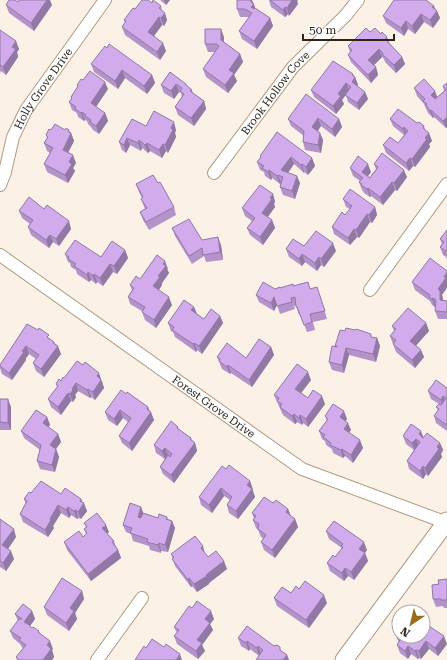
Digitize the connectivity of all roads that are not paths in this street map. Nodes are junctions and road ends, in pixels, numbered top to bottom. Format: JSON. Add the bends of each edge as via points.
{"nodes":[{"id":1,"x":105,"y":0,"type":"edge"},
{"id":2,"x":358,"y":0,"type":"edge"},
{"id":3,"x":214,"y":174,"type":"dead end"},
{"id":4,"x":447,"y":184,"type":"edge"},
{"id":5,"x":0,"y":185,"type":"edge"},
{"id":6,"x":0,"y":255,"type":"edge"},
{"id":7,"x":370,"y":290,"type":"dead end"},
{"id":8,"x":447,"y":522,"type":"edge"},
{"id":9,"x":142,"y":598,"type":"dead end"},
{"id":10,"x":97,"y":660,"type":"edge"},
{"id":11,"x":344,"y":660,"type":"edge"}],
"edges":[{"from":1,"to":5,"type":"street","name":"Holly Grove Drive","via":[[26,110],[14,137]]},
{"from":2,"to":3,"type":"street","name":"Brook Hollow Cove","via":[[293,67]]},
{"from":4,"to":7,"type":"street"},
{"from":6,"to":8,"type":"street","name":"Forest Grove Drive","via":[[302,469]]},
{"from":8,"to":11,"type":"street"},
{"from":9,"to":10,"type":"street"}]}
